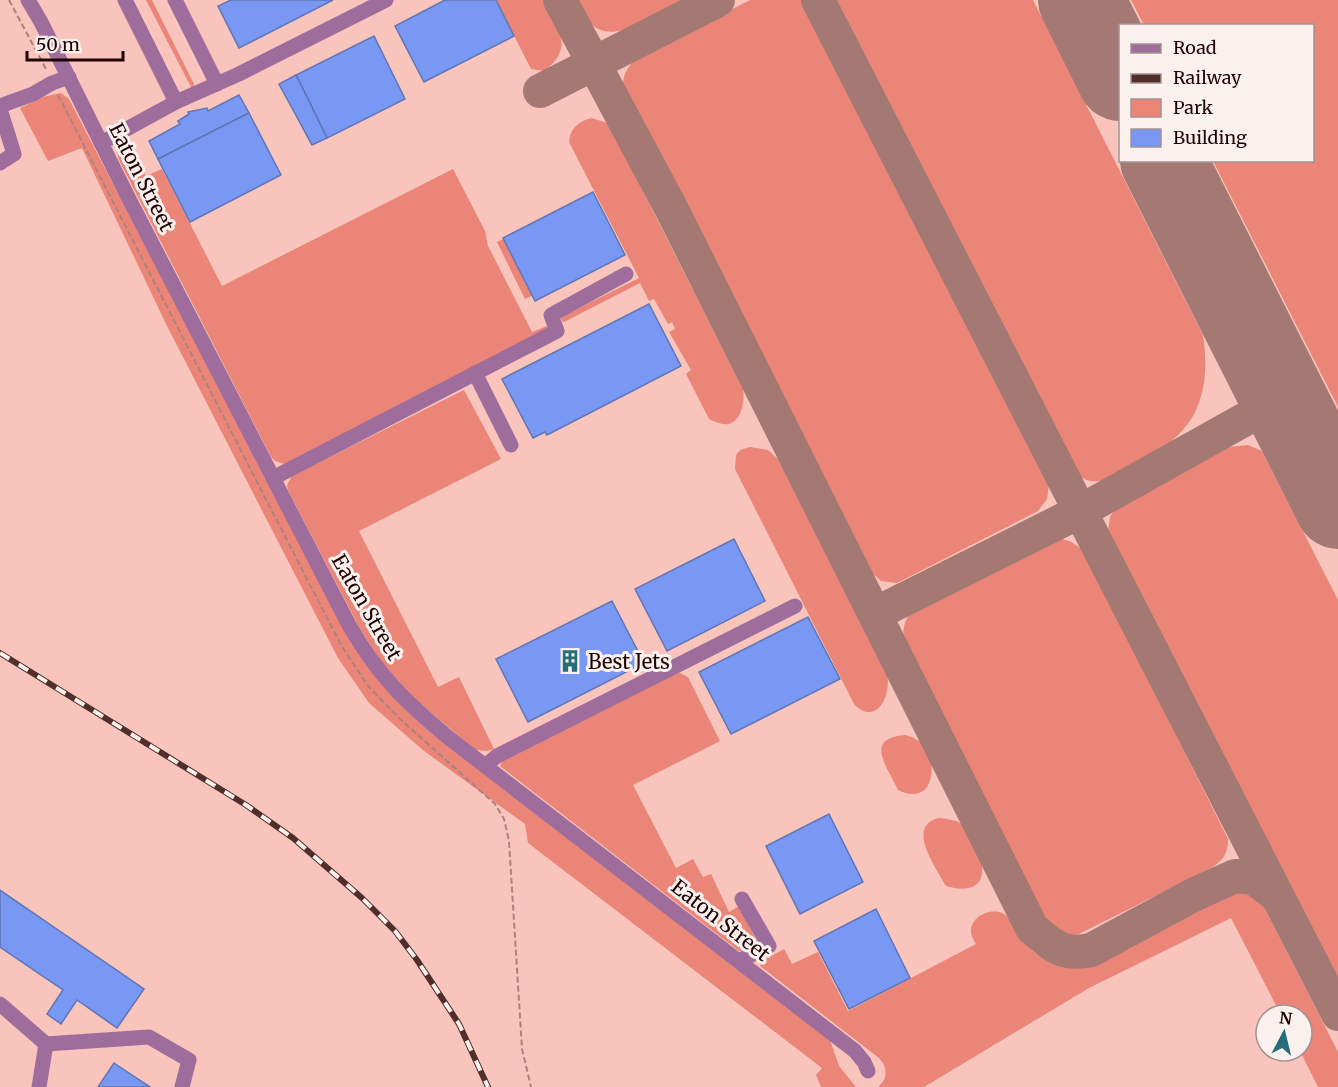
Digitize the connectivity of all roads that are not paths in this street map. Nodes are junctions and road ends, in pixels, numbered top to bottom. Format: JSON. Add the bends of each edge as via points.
{"nodes":[{"id":1,"x":125,"y":0,"type":"edge"},
{"id":2,"x":175,"y":0,"type":"edge"},
{"id":3,"x":386,"y":0,"type":"edge"},
{"id":4,"x":32,"y":1,"type":"edge"},
{"id":5,"x":69,"y":77,"type":"junction"},
{"id":6,"x":217,"y":84,"type":"junction"},
{"id":7,"x":176,"y":102,"type":"junction"},
{"id":8,"x":0,"y":107,"type":"edge"},
{"id":9,"x":101,"y":143,"type":"junction"},
{"id":10,"x":0,"y":163,"type":"edge"},
{"id":11,"x":626,"y":274,"type":"dead end"},
{"id":12,"x":476,"y":373,"type":"junction"},
{"id":13,"x":511,"y":445,"type":"dead end"},
{"id":14,"x":273,"y":478,"type":"junction"},
{"id":15,"x":795,"y":606,"type":"dead end"},
{"id":16,"x":485,"y":766,"type":"junction"},
{"id":17,"x":742,"y":899,"type":"dead end"},
{"id":18,"x":739,"y":961,"type":"junction"},
{"id":19,"x":0,"y":1004,"type":"edge"},
{"id":20,"x":46,"y":1044,"type":"junction"},
{"id":21,"x":868,"y":1071,"type":"dead end"},
{"id":22,"x":39,"y":1087,"type":"edge"},
{"id":23,"x":182,"y":1087,"type":"edge"}],
"edges":[{"from":1,"to":7,"type":"street"},
{"from":2,"to":6,"type":"street"},
{"from":3,"to":6,"type":"street"},
{"from":4,"to":5,"type":"street","name":"Eaton Street"},
{"from":5,"to":8,"type":"street"},
{"from":5,"to":9,"type":"street","name":"Eaton Street"},
{"from":6,"to":7,"type":"street"},
{"from":7,"to":9,"type":"street"},
{"from":8,"to":10,"type":"street","via":[[14,154]]},
{"from":9,"to":14,"type":"street","name":"Eaton Street"},
{"from":11,"to":12,"type":"street","via":[[551,315],[557,331]]},
{"from":12,"to":13,"type":"street"},
{"from":12,"to":14,"type":"street"},
{"from":14,"to":16,"type":"street","name":"Eaton Street","via":[[349,625],[382,676],[411,706]]},
{"from":15,"to":16,"type":"street","via":[[497,756]]},
{"from":16,"to":18,"type":"street","name":"Eaton Street"},
{"from":17,"to":18,"type":"street","via":[[769,946]]},
{"from":18,"to":21,"type":"street","name":"Eaton Street","via":[[855,1051]]},
{"from":19,"to":20,"type":"street"},
{"from":20,"to":22,"type":"street"},
{"from":20,"to":23,"type":"street","via":[[149,1037],[189,1060]]}]}
